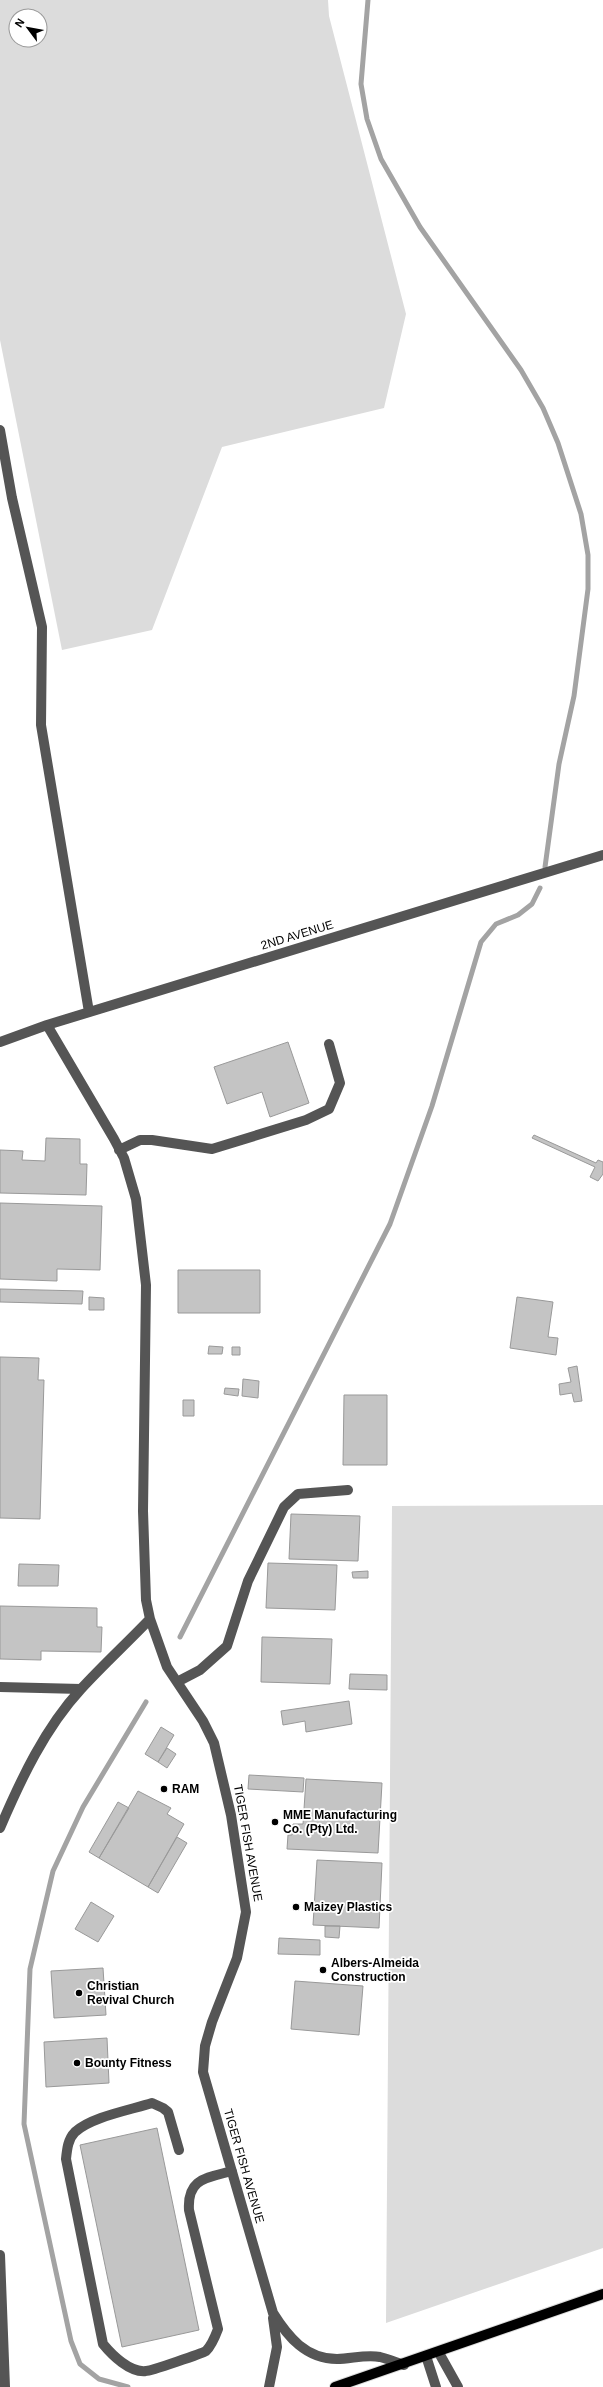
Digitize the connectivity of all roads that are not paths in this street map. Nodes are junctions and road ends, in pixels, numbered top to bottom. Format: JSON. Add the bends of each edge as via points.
{"nodes":[{"id":1,"x":0,"y":430,"type":"edge"},
{"id":2,"x":603,"y":855,"type":"edge"},
{"id":3,"x":89,"y":1012,"type":"junction"},
{"id":4,"x":47,"y":1025,"type":"junction"},
{"id":5,"x":0,"y":1042,"type":"edge"},
{"id":6,"x":329,"y":1044,"type":"dead end"},
{"id":7,"x":119,"y":1150,"type":"junction"},
{"id":8,"x":348,"y":1490,"type":"dead end"},
{"id":9,"x":150,"y":1619,"type":"junction"},
{"id":10,"x":177,"y":1682,"type":"junction"},
{"id":11,"x":0,"y":1687,"type":"edge"},
{"id":12,"x":81,"y":1689,"type":"junction"},
{"id":13,"x":0,"y":1828,"type":"edge"},
{"id":14,"x":179,"y":2150,"type":"dead end"},
{"id":15,"x":232,"y":2170,"type":"junction"},
{"id":16,"x":0,"y":2255,"type":"edge"},
{"id":17,"x":268,"y":2293,"type":"junction"},
{"id":18,"x":603,"y":2294,"type":"edge"},
{"id":19,"x":439,"y":2353,"type":"junction"},
{"id":20,"x":426,"y":2356,"type":"junction"},
{"id":21,"x":404,"y":2365,"type":"junction"},
{"id":22,"x":5,"y":2387,"type":"edge"},
{"id":23,"x":269,"y":2387,"type":"edge"},
{"id":24,"x":335,"y":2387,"type":"edge"},
{"id":25,"x":436,"y":2387,"type":"edge"},
{"id":26,"x":458,"y":2387,"type":"edge"}],
"edges":[{"from":1,"to":3,"type":"street","via":[[12,498],[42,627],[41,725]]},
{"from":2,"to":3,"type":"street","name":"2ND AVENUE"},
{"from":3,"to":4,"type":"street","name":"2ND AVENUE"},
{"from":4,"to":5,"type":"street","name":"2ND AVENUE"},
{"from":4,"to":7,"type":"street","name":"TIGER FISH AVENUE","via":[[100,1112]]},
{"from":6,"to":7,"type":"street","via":[[340,1084],[329,1110],[306,1120],[212,1149],[140,1140]]},
{"from":7,"to":9,"type":"street","name":"TIGER FISH AVENUE","via":[[136,1199],[146,1285],[143,1511],[146,1600]]},
{"from":8,"to":10,"type":"street","via":[[298,1494],[284,1507],[248,1581],[227,1646],[200,1670]]},
{"from":9,"to":10,"type":"street","name":"TIGER FISH AVENUE","via":[[167,1667]]},
{"from":9,"to":12,"type":"street"},
{"from":10,"to":15,"type":"street","name":"TIGER FISH AVENUE","via":[[203,1721],[214,1743],[231,1815],[244,1892],[246,1912],[243,1933],[237,1958],[210,2028],[205,2046],[203,2072]]},
{"from":11,"to":12,"type":"street"},
{"from":12,"to":13,"type":"street","via":[[35,1754]]},
{"from":14,"to":15,"type":"street","via":[[168,2112],[152,2103],[90,2122],[75,2132],[68,2144],[66,2158],[104,2344],[114,2358],[145,2372],[206,2352],[213,2341],[218,2329],[189,2210],[188,2195],[196,2183]]},
{"from":15,"to":17,"type":"street","name":"TIGER FISH AVENUE"},
{"from":16,"to":22,"type":"street"},
{"from":17,"to":21,"type":"street","via":[[273,2313],[284,2331],[295,2344],[307,2352],[336,2359],[380,2357]]},
{"from":17,"to":23,"type":"street","via":[[277,2347]]},
{"from":18,"to":19,"type":"main road"},
{"from":19,"to":20,"type":"main road"},
{"from":19,"to":26,"type":"street"},
{"from":20,"to":21,"type":"main road"},
{"from":20,"to":25,"type":"street"},
{"from":21,"to":24,"type":"main road"}]}
